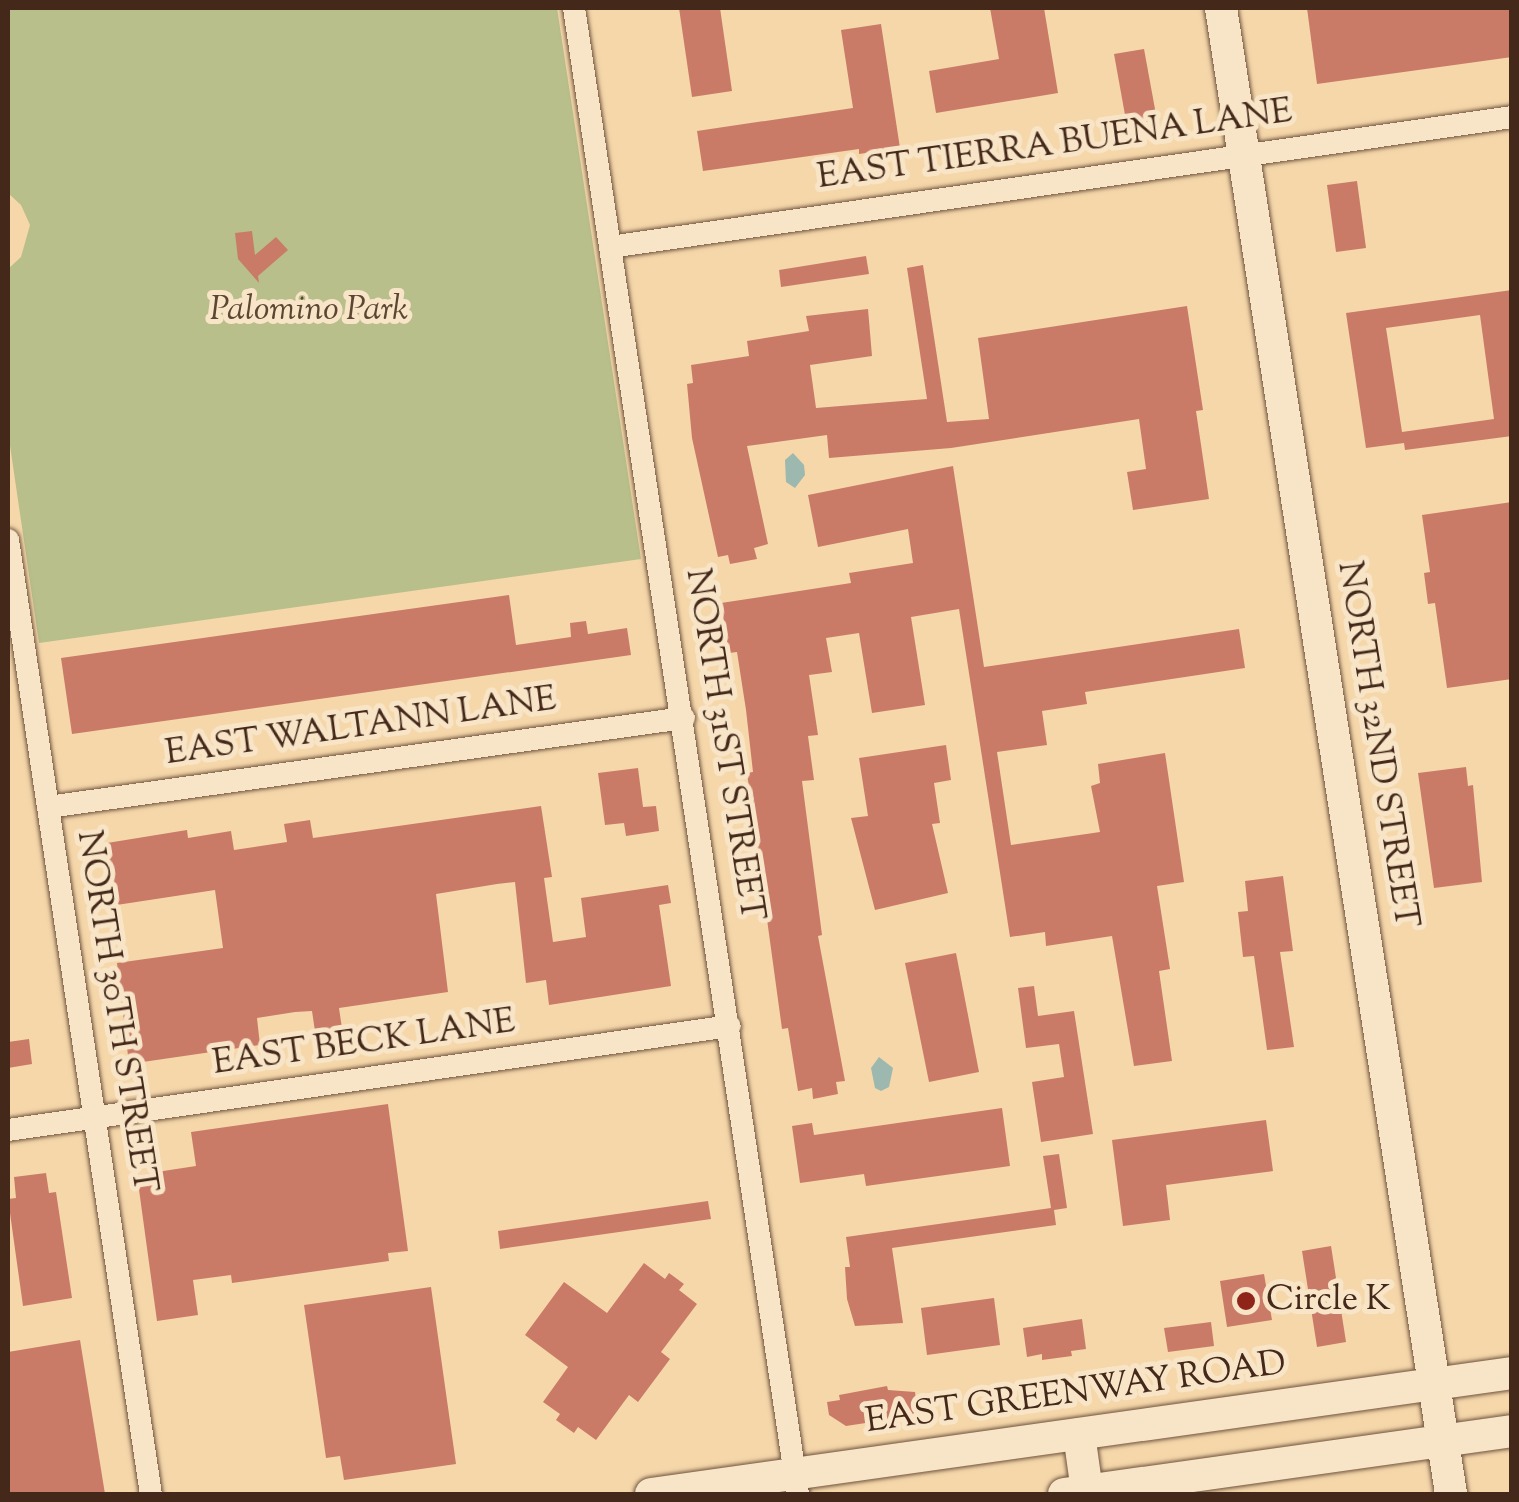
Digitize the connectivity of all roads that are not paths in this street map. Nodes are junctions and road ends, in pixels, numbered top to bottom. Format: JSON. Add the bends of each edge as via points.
{"nodes":[{"id":1,"x":574,"y":8,"type":"edge"},
{"id":2,"x":1220,"y":8,"type":"edge"},
{"id":3,"x":1512,"y":116,"type":"edge"},
{"id":4,"x":1243,"y":154,"type":"junction"},
{"id":5,"x":610,"y":247,"type":"junction"},
{"id":6,"x":8,"y":540,"type":"edge"},
{"id":7,"x":10,"y":570,"type":"edge"},
{"id":8,"x":31,"y":699,"type":"junction"},
{"id":9,"x":8,"y":702,"type":"edge"},
{"id":10,"x":684,"y":718,"type":"junction"},
{"id":11,"x":48,"y":806,"type":"junction"},
{"id":12,"x":730,"y":1026,"type":"junction"},
{"id":13,"x":96,"y":1118,"type":"junction"},
{"id":14,"x":8,"y":1130,"type":"edge"},
{"id":15,"x":1512,"y":1373,"type":"edge"},
{"id":16,"x":1434,"y":1384,"type":"junction"},
{"id":17,"x":1512,"y":1431,"type":"edge"},
{"id":18,"x":1079,"y":1434,"type":"junction"},
{"id":19,"x":1443,"y":1441,"type":"junction"},
{"id":20,"x":797,"y":1484,"type":"edge"},
{"id":21,"x":1076,"y":1493,"type":"edge"},
{"id":22,"x":151,"y":1494,"type":"edge"},
{"id":23,"x":651,"y":1494,"type":"edge"},
{"id":24,"x":1451,"y":1494,"type":"edge"}],
"edges":[{"from":1,"to":5,"type":"street","name":"NORTH 31ST STREET"},
{"from":2,"to":4,"type":"main road","name":"NORTH 32ND STREET"},
{"from":3,"to":4,"type":"street","name":"EAST TIERRA BUENA LANE"},
{"from":4,"to":5,"type":"street","name":"EAST TIERRA BUENA LANE"},
{"from":4,"to":16,"type":"main road","name":"NORTH 32ND STREET"},
{"from":5,"to":10,"type":"street","name":"NORTH 31ST STREET"},
{"from":6,"to":7,"type":"street","name":"NORTH 30TH STREET"},
{"from":7,"to":8,"type":"street","name":"NORTH 30TH STREET"},
{"from":8,"to":9,"type":"street"},
{"from":8,"to":11,"type":"street","name":"NORTH 30TH STREET"},
{"from":10,"to":11,"type":"street","name":"EAST WALTANN LANE"},
{"from":10,"to":12,"type":"street","name":"NORTH 31ST STREET"},
{"from":11,"to":13,"type":"street","name":"NORTH 30TH STREET"},
{"from":12,"to":13,"type":"street","name":"EAST BECK LANE"},
{"from":12,"to":20,"type":"street","name":"NORTH 31ST STREET"},
{"from":13,"to":14,"type":"street","name":"EAST BECK LANE"},
{"from":13,"to":22,"type":"street","name":"NORTH 30TH STREET"},
{"from":15,"to":16,"type":"main road","name":"EAST GREENWAY ROAD"},
{"from":16,"to":18,"type":"main road","name":"EAST GREENWAY ROAD"},
{"from":16,"to":19,"type":"main road","name":"NORTH 32ND STREET"},
{"from":17,"to":19,"type":"main road"},
{"from":18,"to":20,"type":"main road","name":"EAST GREENWAY ROAD"},
{"from":18,"to":21,"type":"main road"},
{"from":19,"to":21,"type":"main road"},
{"from":19,"to":24,"type":"main road","name":"NORTH 32ND STREET"},
{"from":20,"to":23,"type":"main road","name":"EAST GREENWAY ROAD"}]}
